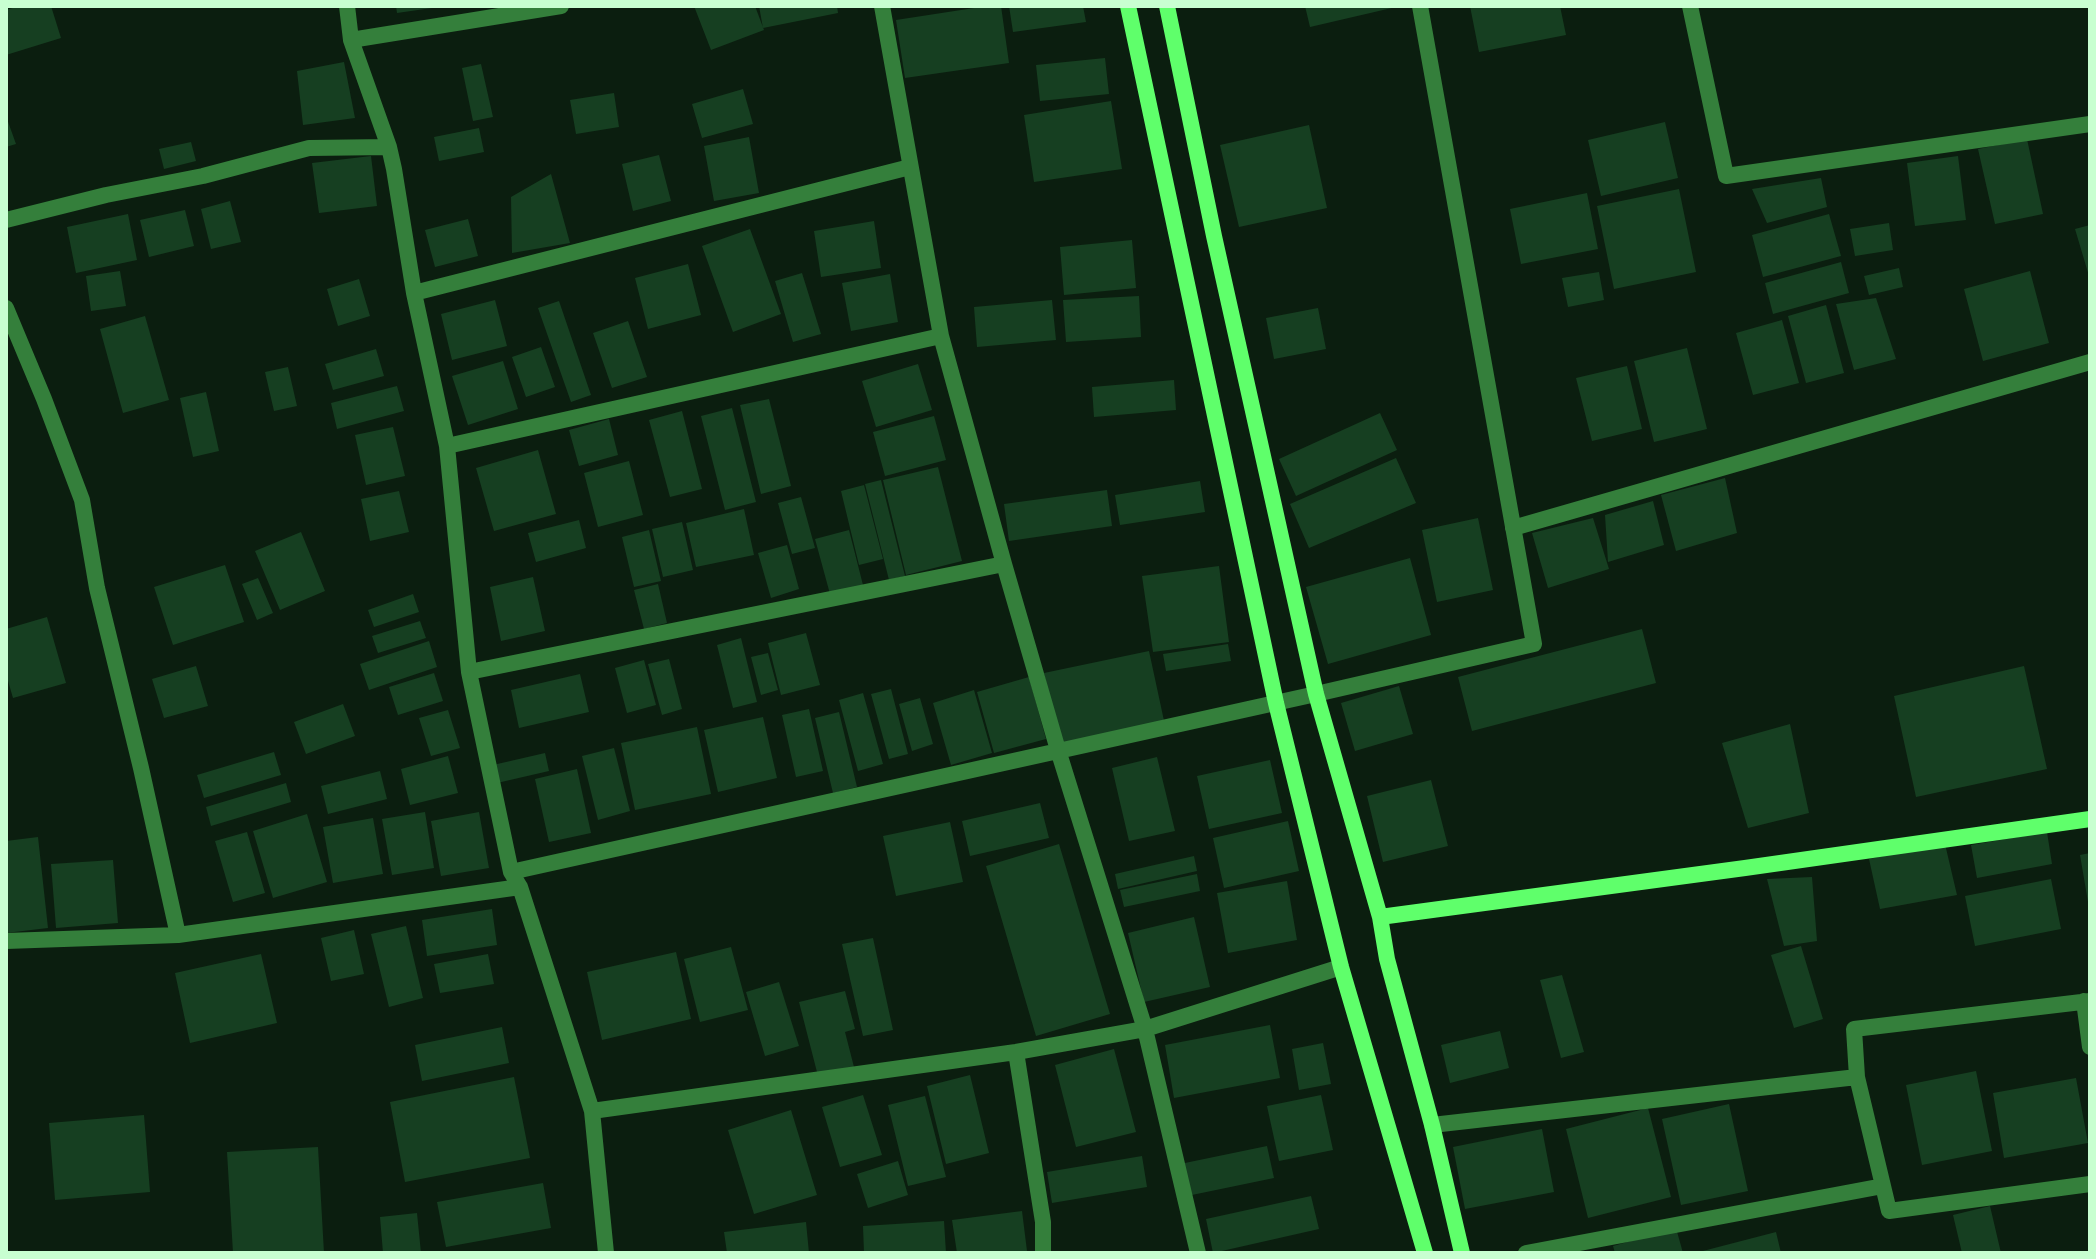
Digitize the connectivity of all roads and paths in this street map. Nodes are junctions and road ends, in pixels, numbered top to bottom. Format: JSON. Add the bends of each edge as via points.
{"nodes":[{"id":1,"x":347,"y":6,"type":"edge"},
{"id":2,"x":561,"y":6,"type":"edge"},
{"id":3,"x":882,"y":6,"type":"edge"},
{"id":4,"x":1128,"y":6,"type":"edge"},
{"id":5,"x":1167,"y":6,"type":"edge"},
{"id":6,"x":1420,"y":6,"type":"edge"},
{"id":7,"x":1690,"y":6,"type":"edge"},
{"id":8,"x":351,"y":40,"type":"junction"},
{"id":9,"x":2090,"y":124,"type":"edge"},
{"id":10,"x":389,"y":147,"type":"junction"},
{"id":11,"x":910,"y":167,"type":"junction"},
{"id":12,"x":6,"y":220,"type":"edge"},
{"id":13,"x":414,"y":293,"type":"junction"},
{"id":14,"x":6,"y":308,"type":"edge"},
{"id":15,"x":941,"y":336,"type":"junction"},
{"id":16,"x":2090,"y":362,"type":"edge"},
{"id":17,"x":447,"y":446,"type":"junction"},
{"id":18,"x":1513,"y":528,"type":"junction"},
{"id":19,"x":1004,"y":564,"type":"junction"},
{"id":20,"x":469,"y":672,"type":"junction"},
{"id":21,"x":1316,"y":694,"type":"junction"},
{"id":22,"x":1276,"y":703,"type":"junction"},
{"id":23,"x":1058,"y":750,"type":"junction"},
{"id":24,"x":2090,"y":819,"type":"edge"},
{"id":25,"x":511,"y":872,"type":"junction"},
{"id":26,"x":520,"y":887,"type":"junction"},
{"id":27,"x":1380,"y":917,"type":"junction"},
{"id":28,"x":178,"y":935,"type":"junction"},
{"id":29,"x":6,"y":941,"type":"edge"},
{"id":30,"x":1341,"y":967,"type":"junction"},
{"id":31,"x":2087,"y":1001,"type":"edge"},
{"id":32,"x":1145,"y":1029,"type":"junction"},
{"id":33,"x":2090,"y":1047,"type":"edge"},
{"id":34,"x":1016,"y":1052,"type":"junction"},
{"id":35,"x":1857,"y":1077,"type":"junction"},
{"id":36,"x":592,"y":1111,"type":"junction"},
{"id":37,"x":1432,"y":1125,"type":"junction"},
{"id":38,"x":2090,"y":1184,"type":"edge"},
{"id":39,"x":1883,"y":1186,"type":"junction"},
{"id":40,"x":606,"y":1253,"type":"edge"},
{"id":41,"x":1043,"y":1253,"type":"edge"},
{"id":42,"x":1198,"y":1253,"type":"edge"},
{"id":43,"x":1425,"y":1253,"type":"edge"},
{"id":44,"x":1462,"y":1253,"type":"edge"},
{"id":45,"x":1526,"y":1253,"type":"edge"}],
"edges":[{"from":1,"to":8,"type":"street"},
{"from":2,"to":8,"type":"street"},
{"from":3,"to":11,"type":"street"},
{"from":4,"to":22,"type":"main road"},
{"from":5,"to":21,"type":"main road"},
{"from":6,"to":18,"type":"street"},
{"from":7,"to":9,"type":"street","via":[[1726,176]]},
{"from":8,"to":10,"type":"street"},
{"from":10,"to":12,"type":"street","via":[[309,148]]},
{"from":10,"to":13,"type":"street"},
{"from":11,"to":13,"type":"street"},
{"from":11,"to":15,"type":"street"},
{"from":13,"to":17,"type":"street"},
{"from":14,"to":28,"type":"street","via":[[82,500],[97,588]]},
{"from":15,"to":17,"type":"street"},
{"from":15,"to":19,"type":"street"},
{"from":16,"to":18,"type":"street"},
{"from":17,"to":20,"type":"street"},
{"from":18,"to":21,"type":"street","via":[[1534,644]]},
{"from":19,"to":20,"type":"street"},
{"from":19,"to":23,"type":"street"},
{"from":20,"to":25,"type":"street"},
{"from":21,"to":22,"type":"street"},
{"from":21,"to":27,"type":"main road"},
{"from":22,"to":23,"type":"street"},
{"from":22,"to":30,"type":"main road"},
{"from":23,"to":25,"type":"street"},
{"from":23,"to":32,"type":"street"},
{"from":24,"to":27,"type":"main road"},
{"from":25,"to":26,"type":"street"},
{"from":26,"to":28,"type":"street"},
{"from":26,"to":36,"type":"street"},
{"from":27,"to":37,"type":"main road"},
{"from":28,"to":29,"type":"street"},
{"from":30,"to":32,"type":"street"},
{"from":30,"to":43,"type":"main road"},
{"from":31,"to":33,"type":"street"},
{"from":31,"to":35,"type":"street","via":[[1854,1029]]},
{"from":32,"to":34,"type":"street"},
{"from":32,"to":42,"type":"street"},
{"from":34,"to":36,"type":"street"},
{"from":34,"to":41,"type":"street","via":[[1043,1222]]},
{"from":35,"to":37,"type":"street"},
{"from":35,"to":39,"type":"street"},
{"from":36,"to":40,"type":"street"},
{"from":37,"to":44,"type":"main road"},
{"from":38,"to":39,"type":"street","via":[[1889,1211]]},
{"from":39,"to":45,"type":"street"}]}
